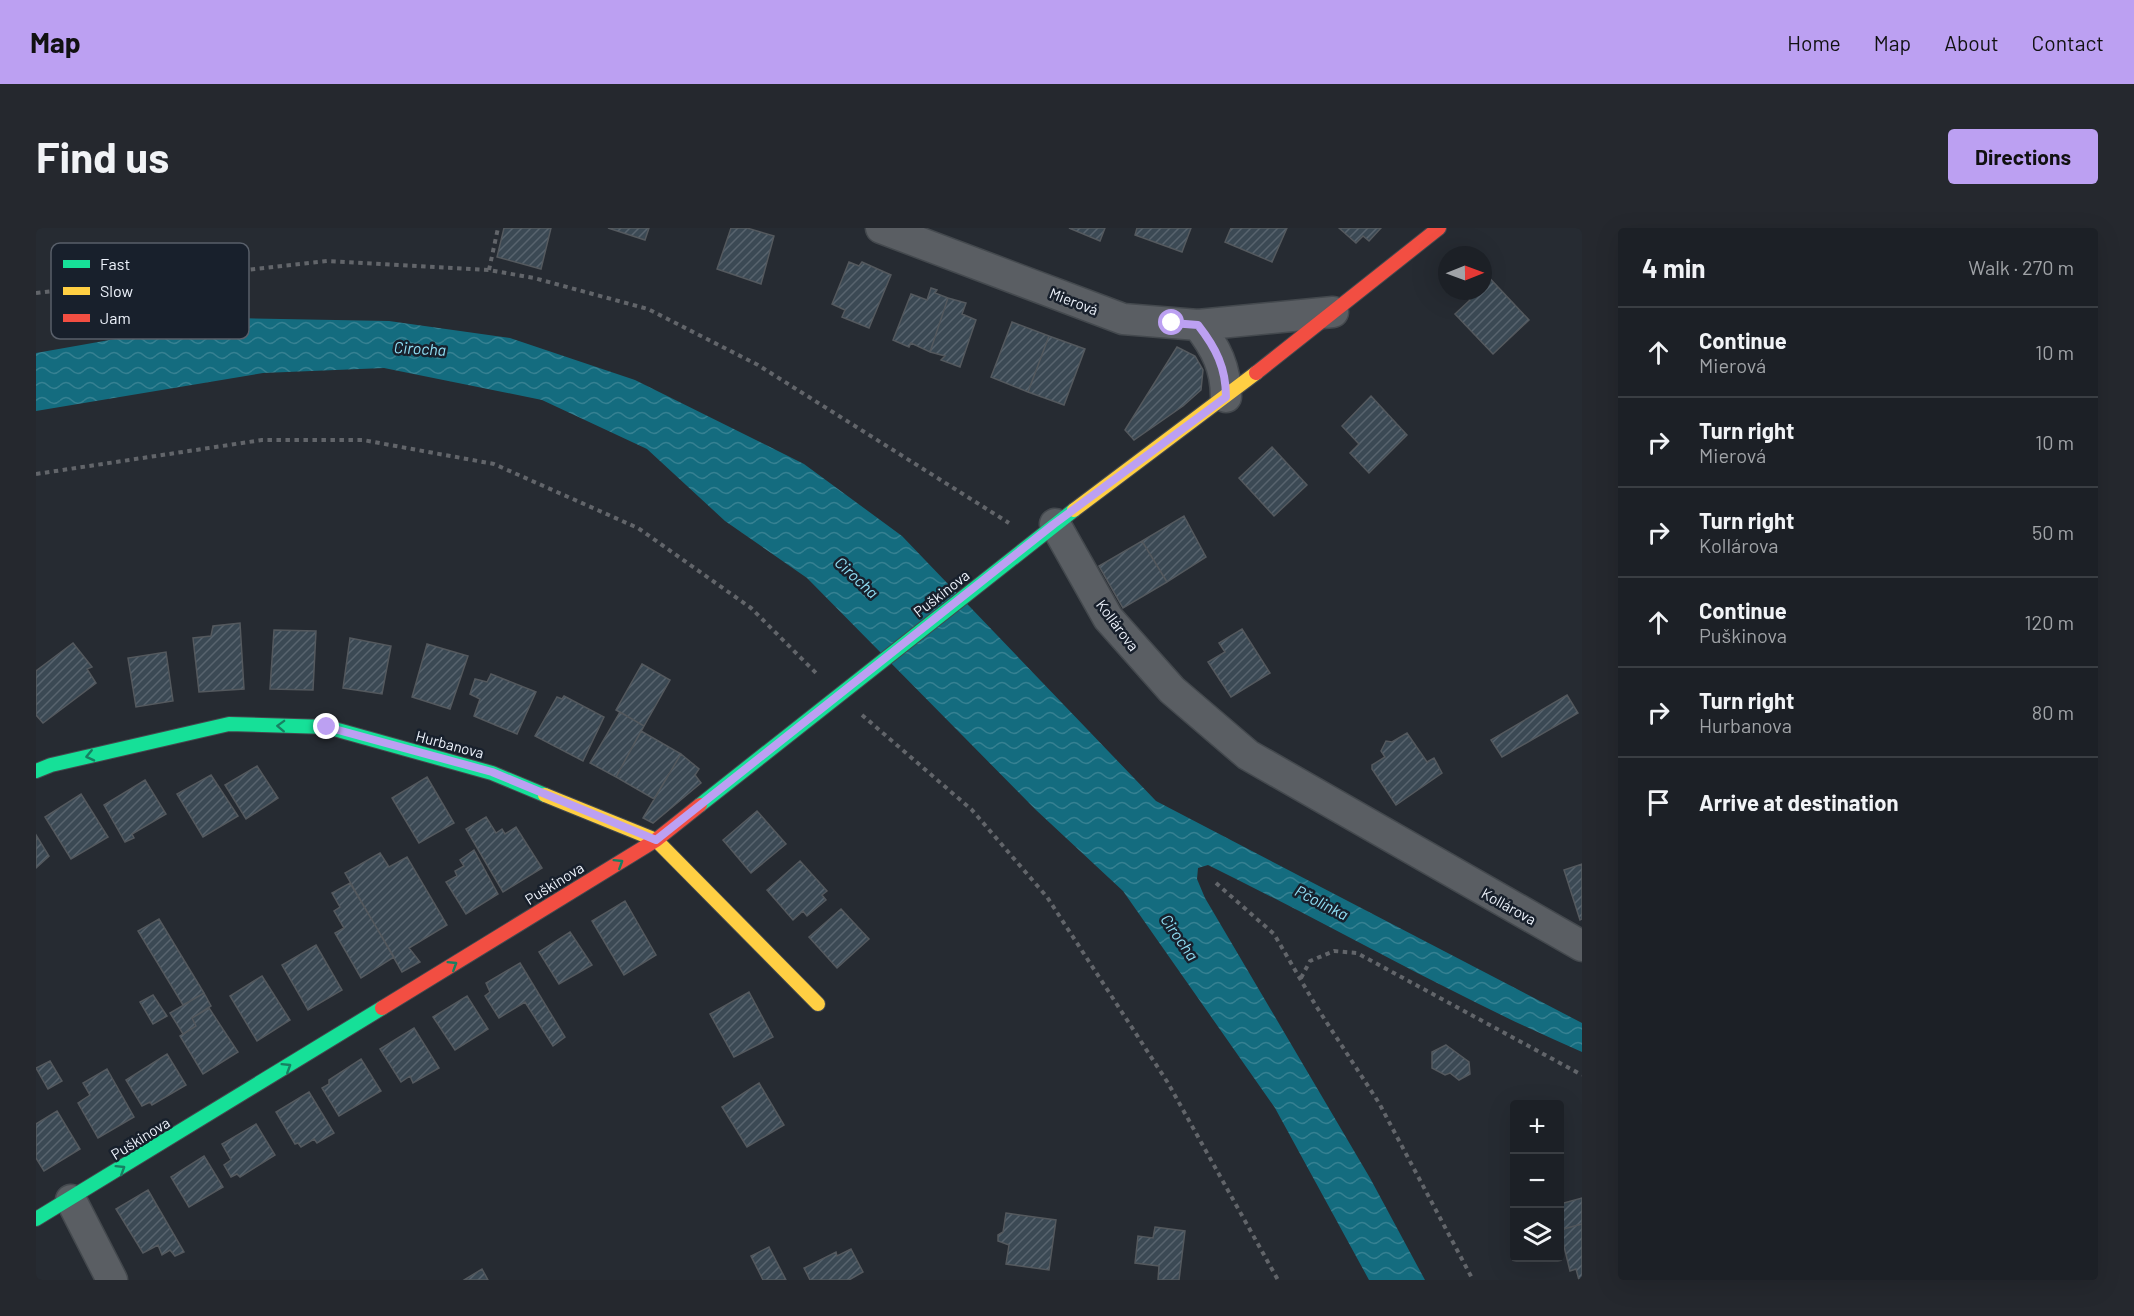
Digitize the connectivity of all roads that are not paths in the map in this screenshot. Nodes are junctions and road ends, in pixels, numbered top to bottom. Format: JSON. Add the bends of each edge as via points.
{"nodes":[{"id":1,"x":881,"y":228,"type":"edge"},
{"id":2,"x":1439,"y":228,"type":"edge"},
{"id":3,"x":1333,"y":312,"type":"junction"},
{"id":4,"x":1198,"y":325,"type":"junction"},
{"id":5,"x":1226,"y":397,"type":"junction"},
{"id":6,"x":1041,"y":534,"type":"junction"},
{"id":7,"x":36,"y":771,"type":"edge"},
{"id":8,"x":656,"y":840,"type":"junction"},
{"id":9,"x":1582,"y":946,"type":"edge"},
{"id":10,"x":818,"y":1004,"type":"dead end"},
{"id":11,"x":71,"y":1200,"type":"junction"},
{"id":12,"x":36,"y":1220,"type":"edge"},
{"id":13,"x":112,"y":1280,"type":"edge"}],
"edges":[{"from":1,"to":4,"type":"street","name":"Mierová","via":[[1123,320]]},
{"from":2,"to":3,"type":"street"},
{"from":3,"to":4,"type":"street","name":"Mierová"},
{"from":3,"to":5,"type":"street"},
{"from":4,"to":5,"type":"street","via":[[1213,345],[1226,375]]},
{"from":5,"to":6,"type":"street"},
{"from":6,"to":8,"type":"street","name":"Puškinova"},
{"from":6,"to":9,"type":"street","name":"Kollárova","via":[[1172,690],[1248,756]]},
{"from":8,"to":7,"type":"street","name":"Hurbanova","one_way":true,"via":[[492,772],[327,727],[229,724]]},
{"from":8,"to":10,"type":"street","name":"Hurbanova"},
{"from":11,"to":8,"type":"street","name":"Puškinova","one_way":true},
{"from":11,"to":12,"type":"street","name":"Puškinova"},
{"from":11,"to":13,"type":"street"}]}
